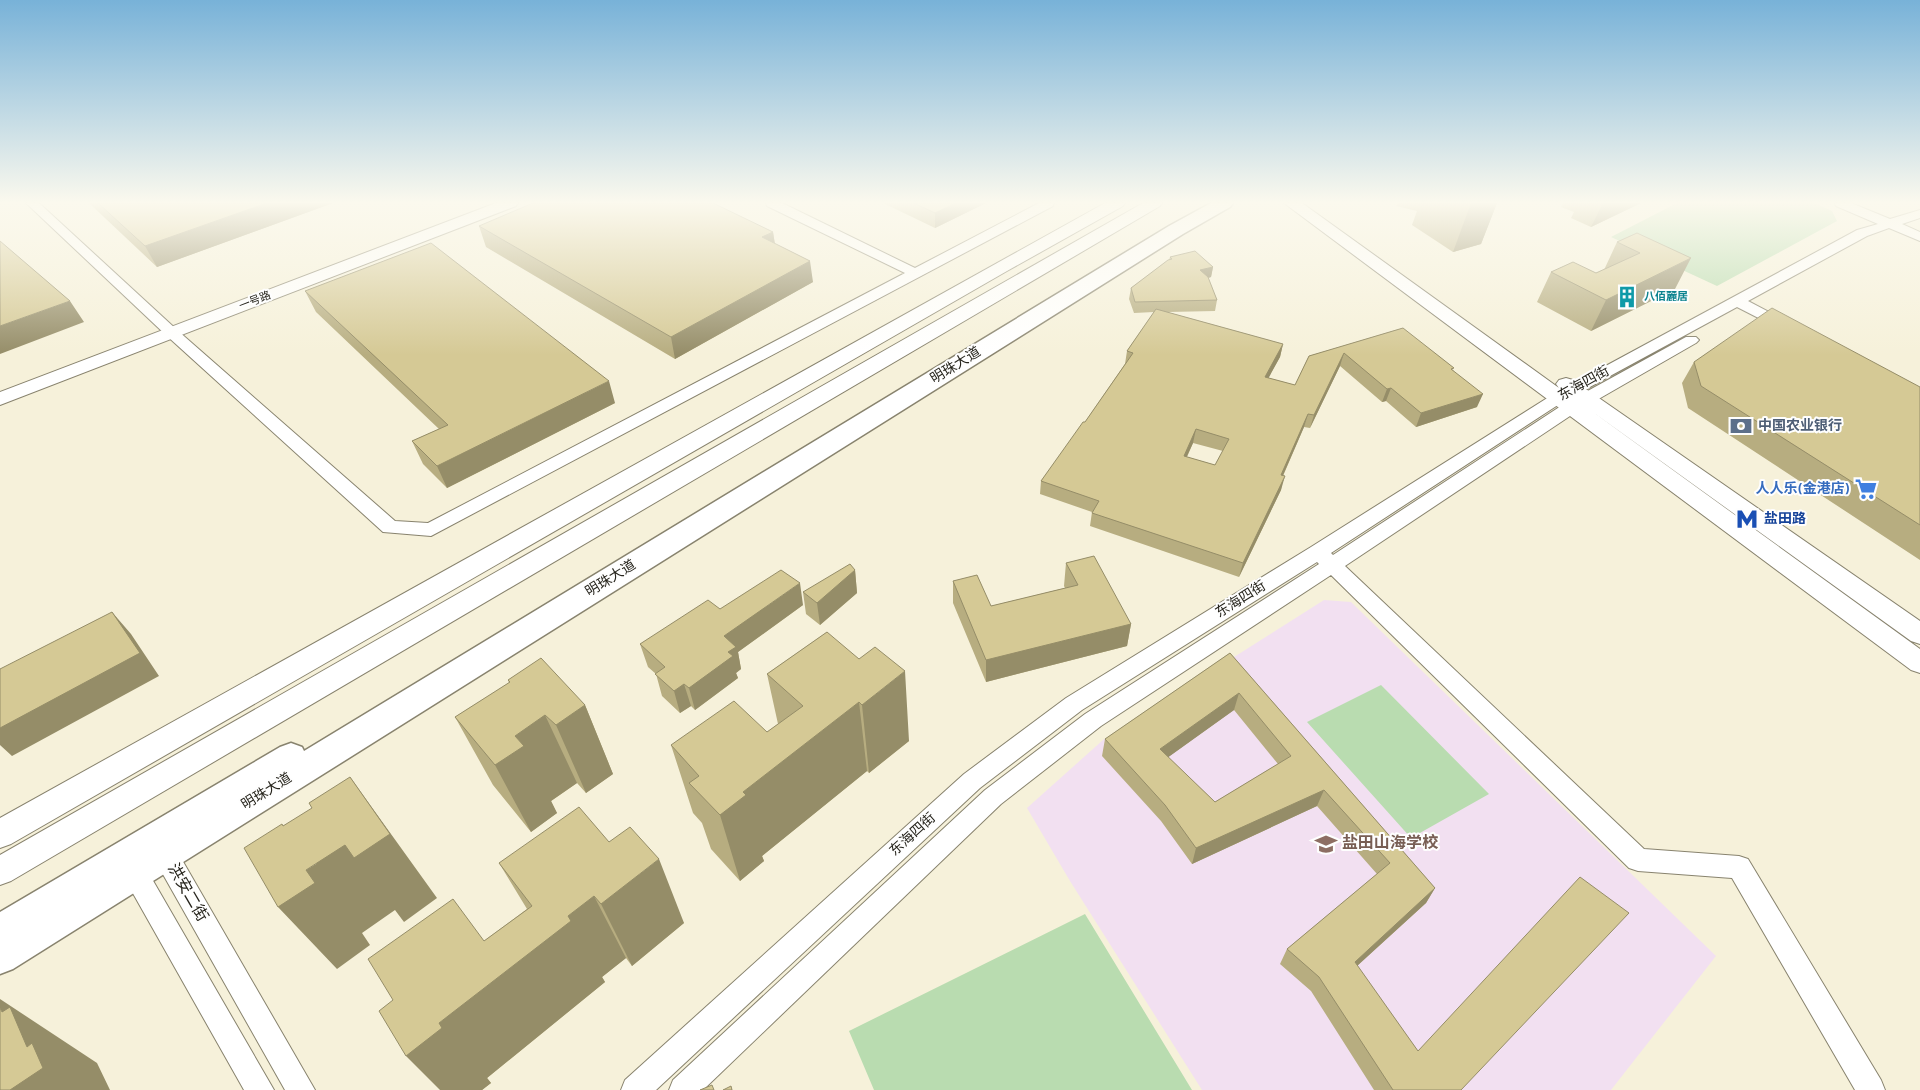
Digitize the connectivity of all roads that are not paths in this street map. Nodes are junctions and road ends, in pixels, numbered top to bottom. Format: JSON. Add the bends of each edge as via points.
{"nodes":[{"id":1,"x":87,"y":254,"type":"edge"},
{"id":2,"x":378,"y":254,"type":"edge"},
{"id":3,"x":876,"y":254,"type":"edge"},
{"id":4,"x":951,"y":254,"type":"edge"},
{"id":5,"x":1025,"y":254,"type":"edge"},
{"id":6,"x":1065,"y":254,"type":"edge"},
{"id":7,"x":1116,"y":254,"type":"edge"},
{"id":8,"x":1137,"y":254,"type":"edge"},
{"id":9,"x":1365,"y":254,"type":"edge"},
{"id":10,"x":1381,"y":254,"type":"edge"},
{"id":11,"x":1847,"y":254,"type":"edge"},
{"id":12,"x":915,"y":273,"type":"junction"},
{"id":13,"x":1744,"y":304,"type":"junction"},
{"id":14,"x":172,"y":333,"type":"junction"},
{"id":15,"x":1802,"y":334,"type":"edge"},
{"id":16,"x":1572,"y":398,"type":"junction"},
{"id":17,"x":0,"y":399,"type":"edge"},
{"id":18,"x":1325,"y":559,"type":"junction"},
{"id":19,"x":1920,"y":634,"type":"edge"},
{"id":20,"x":1920,"y":663,"type":"edge"},
{"id":21,"x":0,"y":834,"type":"edge"},
{"id":22,"x":154,"y":850,"type":"junction"},
{"id":23,"x":0,"y":871,"type":"edge"},
{"id":24,"x":135,"y":873,"type":"junction"},
{"id":25,"x":0,"y":932,"type":"edge"},
{"id":26,"x":0,"y":956,"type":"edge"},
{"id":27,"x":260,"y":1090,"type":"edge"},
{"id":28,"x":301,"y":1090,"type":"edge"},
{"id":29,"x":634,"y":1090,"type":"edge"},
{"id":30,"x":683,"y":1090,"type":"edge"},
{"id":31,"x":1871,"y":1090,"type":"edge"}],
"edges":[{"from":1,"to":14,"type":"street"},
{"from":2,"to":14,"type":"street","name":"一号路"},
{"from":3,"to":12,"type":"street"},
{"from":4,"to":12,"type":"street"},
{"from":5,"to":21,"type":"street"},
{"from":6,"to":23,"type":"street"},
{"from":7,"to":22,"type":"main road","name":"明珠大道"},
{"from":8,"to":22,"type":"main road","name":"明珠大道"},
{"from":9,"to":16,"type":"street"},
{"from":10,"to":16,"type":"street"},
{"from":11,"to":13,"type":"street","name":"东海四街"},
{"from":12,"to":14,"type":"street","via":[[431,530],[390,526]]},
{"from":13,"to":15,"type":"street"},
{"from":13,"to":16,"type":"street","name":"东海四街"},
{"from":14,"to":17,"type":"street","name":"一号路"},
{"from":16,"to":18,"type":"street","name":"东海四街"},
{"from":16,"to":19,"type":"street"},
{"from":16,"to":20,"type":"street"},
{"from":18,"to":29,"type":"street","name":"东海四街","via":[[1074,704],[972,781]]},
{"from":18,"to":30,"type":"street","name":"东海四街","via":[[1093,720],[993,797]]},
{"from":18,"to":31,"type":"street","via":[[1638,860],[1739,867]]},
{"from":22,"to":24,"type":"main road","name":"明珠大道"},
{"from":22,"to":25,"type":"main road","name":"明珠大道"},
{"from":22,"to":28,"type":"street","name":"洪安二街"},
{"from":24,"to":26,"type":"main road","name":"明珠大道"},
{"from":24,"to":27,"type":"street"}]}
